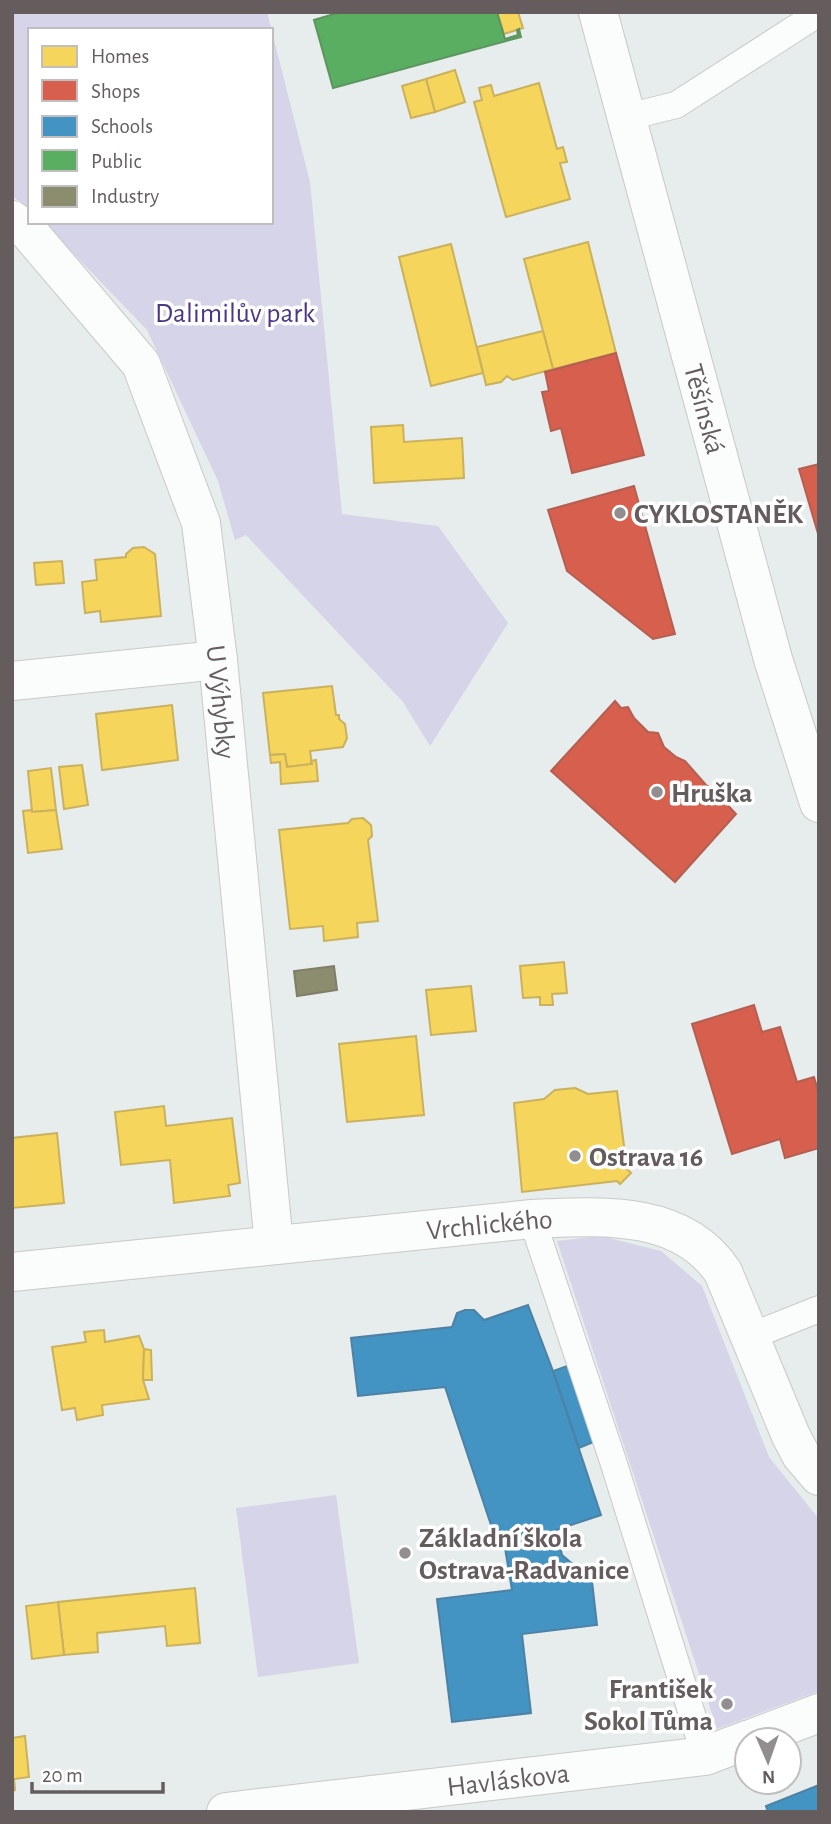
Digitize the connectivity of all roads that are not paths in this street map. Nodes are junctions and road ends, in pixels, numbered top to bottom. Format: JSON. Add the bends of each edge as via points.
{"nodes":[{"id":1,"x":598,"y":12,"type":"edge"},
{"id":2,"x":819,"y":13,"type":"edge"},
{"id":3,"x":792,"y":21,"type":"edge"},
{"id":4,"x":627,"y":117,"type":"junction"},
{"id":5,"x":12,"y":220,"type":"edge"},
{"id":6,"x":218,"y":660,"type":"junction"},
{"id":7,"x":12,"y":681,"type":"edge"},
{"id":8,"x":819,"y":803,"type":"edge"},
{"id":9,"x":532,"y":1219,"type":"junction"},
{"id":10,"x":274,"y":1245,"type":"junction"},
{"id":11,"x":12,"y":1272,"type":"edge"},
{"id":12,"x":819,"y":1309,"type":"edge"},
{"id":13,"x":749,"y":1337,"type":"junction"},
{"id":14,"x":819,"y":1476,"type":"edge"},
{"id":15,"x":819,"y":1713,"type":"edge"},
{"id":16,"x":784,"y":1726,"type":"edge"},
{"id":17,"x":733,"y":1745,"type":"edge"},
{"id":18,"x":705,"y":1756,"type":"junction"},
{"id":19,"x":289,"y":1808,"type":"edge"},
{"id":20,"x":226,"y":1812,"type":"edge"}],
"edges":[{"from":1,"to":4,"type":"street","name":"Těšínská"},
{"from":2,"to":3,"type":"lane"},
{"from":3,"to":4,"type":"lane","via":[[676,105]]},
{"from":4,"to":8,"type":"street","name":"Těšínská","via":[[773,659]]},
{"from":5,"to":6,"type":"street","name":"U Výhybky","via":[[27,230],[141,364],[201,523]]},
{"from":6,"to":7,"type":"street"},
{"from":6,"to":10,"type":"street","name":"U Výhybky"},
{"from":9,"to":10,"type":"street","name":"Vrchlického"},
{"from":9,"to":13,"type":"street","name":"Vrchlického","via":[[621,1219],[658,1225],[687,1237],[723,1272]]},
{"from":9,"to":18,"type":"lane"},
{"from":10,"to":11,"type":"street","name":"Vrchlického"},
{"from":12,"to":13,"type":"lane"},
{"from":13,"to":14,"type":"street","name":"Vrchlického","via":[[791,1436]]},
{"from":15,"to":16,"type":"street","name":"Havláskova"},
{"from":17,"to":18,"type":"street","name":"Havláskova"},
{"from":18,"to":19,"type":"street","name":"Havláskova"},
{"from":19,"to":20,"type":"street","name":"Havláskova"}]}
